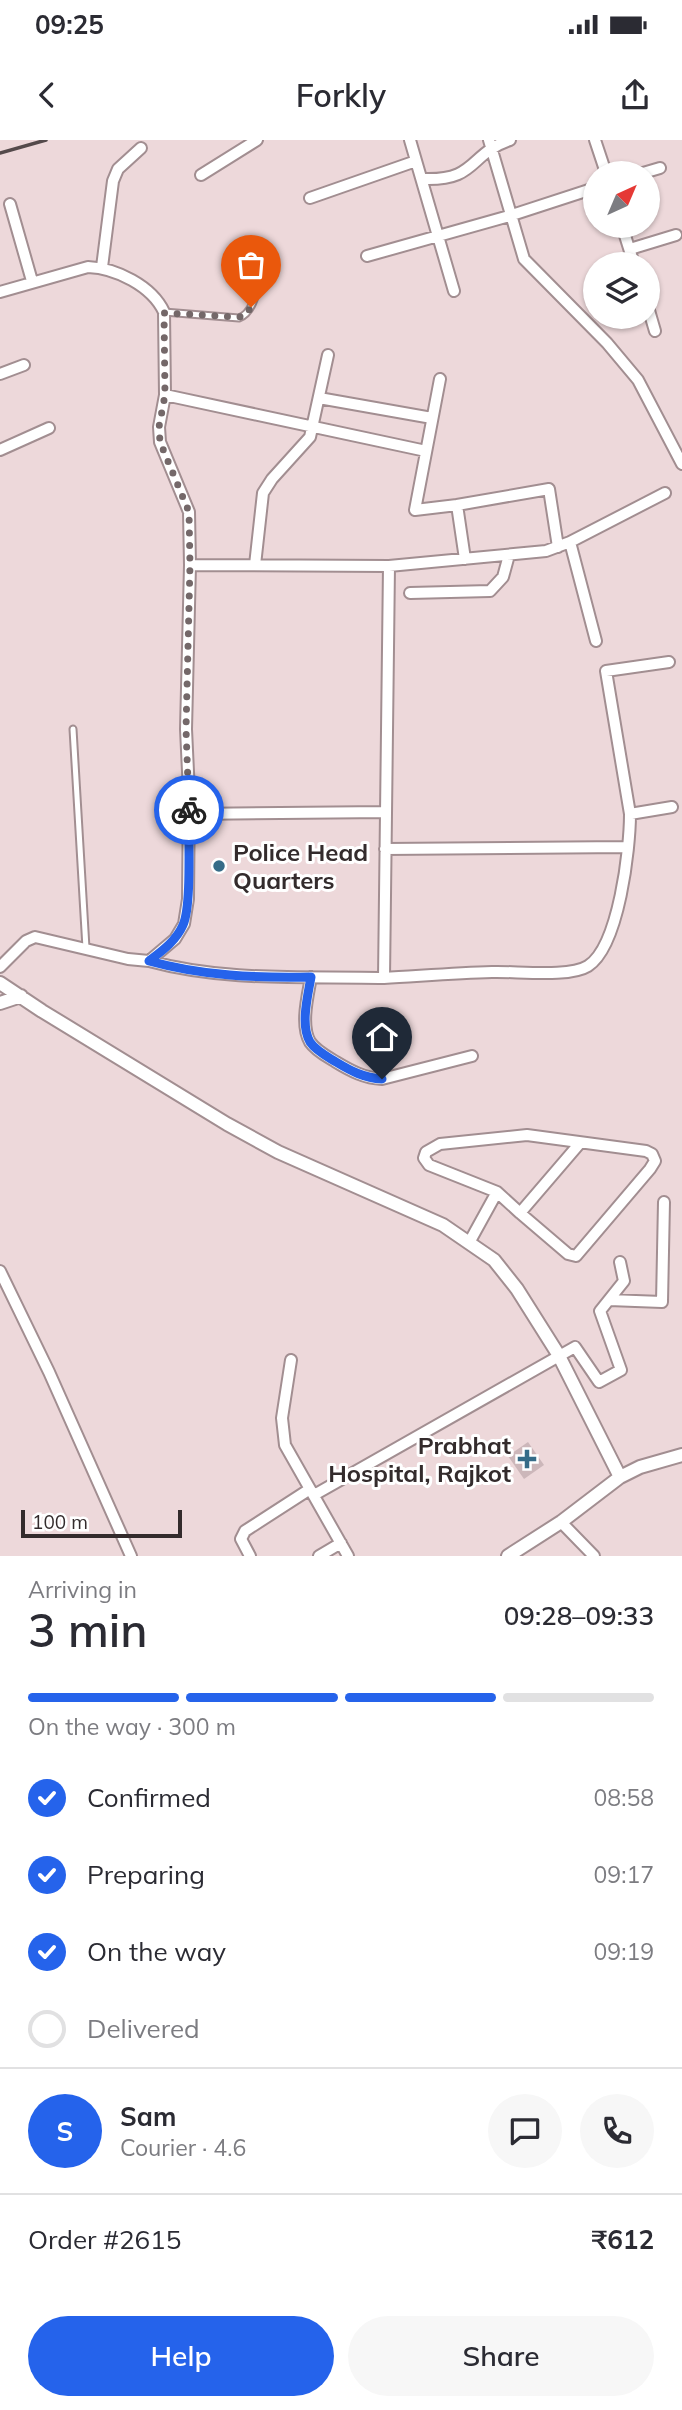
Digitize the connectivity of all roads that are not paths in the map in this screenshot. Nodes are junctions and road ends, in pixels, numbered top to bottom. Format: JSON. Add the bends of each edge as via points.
{"nodes":[{"id":1,"x":257,"y":140,"type":"edge"},
{"id":2,"x":410,"y":140,"type":"edge"},
{"id":3,"x":510,"y":140,"type":"edge"},
{"id":4,"x":595,"y":140,"type":"edge"},
{"id":5,"x":490,"y":143,"type":"edge"},
{"id":6,"x":141,"y":148,"type":"dead end"},
{"id":7,"x":416,"y":161,"type":"junction"},
{"id":8,"x":602,"y":161,"type":"edge"},
{"id":9,"x":201,"y":175,"type":"dead end"},
{"id":10,"x":423,"y":179,"type":"junction"},
{"id":11,"x":583,"y":192,"type":"edge"},
{"id":12,"x":310,"y":198,"type":"dead end"},
{"id":13,"x":10,"y":204,"type":"dead end"},
{"id":14,"x":509,"y":216,"type":"junction"},
{"id":15,"x":438,"y":234,"type":"junction"},
{"id":16,"x":676,"y":234,"type":"dead end"},
{"id":17,"x":626,"y":238,"type":"edge"},
{"id":18,"x":630,"y":249,"type":"junction"},
{"id":19,"x":631,"y":252,"type":"edge"},
{"id":20,"x":367,"y":256,"type":"dead end"},
{"id":21,"x":102,"y":267,"type":"junction"},
{"id":22,"x":261,"y":273,"type":"dead end"},
{"id":23,"x":32,"y":281,"type":"junction"},
{"id":24,"x":454,"y":291,"type":"dead end"},
{"id":25,"x":0,"y":292,"type":"edge"},
{"id":26,"x":164,"y":313,"type":"junction"},
{"id":27,"x":328,"y":355,"type":"dead end"},
{"id":28,"x":24,"y":365,"type":"dead end"},
{"id":29,"x":0,"y":374,"type":"edge"},
{"id":30,"x":440,"y":379,"type":"dead end"},
{"id":31,"x":165,"y":395,"type":"junction"},
{"id":32,"x":319,"y":398,"type":"junction"},
{"id":33,"x":432,"y":418,"type":"junction"},
{"id":34,"x":49,"y":428,"type":"dead end"},
{"id":35,"x":313,"y":428,"type":"junction"},
{"id":36,"x":0,"y":450,"type":"edge"},
{"id":37,"x":426,"y":451,"type":"junction"},
{"id":38,"x":682,"y":464,"type":"edge"},
{"id":39,"x":665,"y":493,"type":"dead end"},
{"id":40,"x":457,"y":505,"type":"junction"},
{"id":41,"x":570,"y":542,"type":"junction"},
{"id":42,"x":558,"y":547,"type":"junction"},
{"id":43,"x":509,"y":555,"type":"junction"},
{"id":44,"x":465,"y":559,"type":"junction"},
{"id":45,"x":190,"y":565,"type":"junction"},
{"id":46,"x":255,"y":565,"type":"junction"},
{"id":47,"x":389,"y":566,"type":"junction"},
{"id":48,"x":410,"y":593,"type":"dead end"},
{"id":49,"x":596,"y":641,"type":"dead end"},
{"id":50,"x":669,"y":662,"type":"dead end"},
{"id":51,"x":74,"y":729,"type":"dead end"},
{"id":52,"x":672,"y":807,"type":"dead end"},
{"id":53,"x":386,"y":813,"type":"junction"},
{"id":54,"x":189,"y":814,"type":"junction"},
{"id":55,"x":630,"y":814,"type":"junction"},
{"id":56,"x":627,"y":847,"type":"junction"},
{"id":57,"x":386,"y":849,"type":"junction"},
{"id":58,"x":86,"y":948,"type":"junction"},
{"id":59,"x":149,"y":961,"type":"junction"},
{"id":60,"x":0,"y":967,"type":"edge"},
{"id":61,"x":311,"y":977,"type":"junction"},
{"id":62,"x":384,"y":978,"type":"junction"},
{"id":63,"x":0,"y":982,"type":"edge"},
{"id":64,"x":21,"y":996,"type":"junction"},
{"id":65,"x":0,"y":1003,"type":"edge"},
{"id":66,"x":472,"y":1056,"type":"dead end"},
{"id":67,"x":580,"y":1143,"type":"junction"},
{"id":68,"x":497,"y":1192,"type":"junction"},
{"id":69,"x":664,"y":1202,"type":"dead end"},
{"id":70,"x":520,"y":1213,"type":"junction"},
{"id":71,"x":470,"y":1241,"type":"junction"},
{"id":72,"x":620,"y":1262,"type":"dead end"},
{"id":73,"x":0,"y":1271,"type":"edge"},
{"id":74,"x":609,"y":1300,"type":"junction"},
{"id":75,"x":558,"y":1354,"type":"junction"},
{"id":76,"x":291,"y":1360,"type":"dead end"},
{"id":77,"x":682,"y":1455,"type":"edge"},
{"id":78,"x":620,"y":1477,"type":"junction"},
{"id":79,"x":312,"y":1492,"type":"junction"},
{"id":80,"x":561,"y":1522,"type":"junction"},
{"id":81,"x":341,"y":1544,"type":"junction"},
{"id":82,"x":131,"y":1556,"type":"edge"},
{"id":83,"x":250,"y":1556,"type":"edge"},
{"id":84,"x":319,"y":1556,"type":"edge"},
{"id":85,"x":348,"y":1556,"type":"edge"},
{"id":86,"x":508,"y":1556,"type":"edge"},
{"id":87,"x":594,"y":1556,"type":"edge"}],
"edges":[{"from":1,"to":9,"type":"street"},
{"from":2,"to":7,"type":"street"},
{"from":3,"to":5,"type":"street"},
{"from":4,"to":8,"type":"street"},
{"from":5,"to":10,"type":"street","via":[[458,177]]},
{"from":5,"to":14,"type":"street"},
{"from":6,"to":21,"type":"street","via":[[118,169],[113,181]]},
{"from":7,"to":10,"type":"street"},
{"from":7,"to":12,"type":"street"},
{"from":10,"to":15,"type":"street"},
{"from":11,"to":14,"type":"street"},
{"from":13,"to":23,"type":"street"},
{"from":14,"to":15,"type":"street"},
{"from":14,"to":38,"type":"street","via":[[529,267],[638,380]]},
{"from":15,"to":20,"type":"street"},
{"from":15,"to":24,"type":"street"},
{"from":16,"to":18,"type":"street"},
{"from":17,"to":18,"type":"street"},
{"from":18,"to":19,"type":"street"},
{"from":21,"to":23,"type":"street"},
{"from":21,"to":26,"type":"street","via":[[152,295]]},
{"from":22,"to":26,"type":"lane","via":[[245,316]]},
{"from":23,"to":25,"type":"street"},
{"from":26,"to":31,"type":"street"},
{"from":27,"to":32,"type":"street"},
{"from":28,"to":29,"type":"street"},
{"from":30,"to":33,"type":"street"},
{"from":31,"to":35,"type":"street"},
{"from":31,"to":45,"type":"street","via":[[160,442],[189,512]]},
{"from":32,"to":33,"type":"street"},
{"from":32,"to":35,"type":"street"},
{"from":33,"to":37,"type":"street"},
{"from":34,"to":36,"type":"street"},
{"from":35,"to":37,"type":"street"},
{"from":35,"to":46,"type":"street","via":[[303,447],[263,493]]},
{"from":37,"to":40,"type":"street","via":[[415,510]]},
{"from":39,"to":41,"type":"street"},
{"from":40,"to":42,"type":"street","via":[[549,489]]},
{"from":40,"to":44,"type":"street"},
{"from":41,"to":42,"type":"street"},
{"from":41,"to":49,"type":"street"},
{"from":42,"to":43,"type":"street"},
{"from":43,"to":44,"type":"street"},
{"from":43,"to":48,"type":"street","via":[[500,583],[489,591]]},
{"from":44,"to":47,"type":"street"},
{"from":45,"to":46,"type":"street"},
{"from":45,"to":54,"type":"street"},
{"from":46,"to":47,"type":"street"},
{"from":47,"to":53,"type":"street"},
{"from":50,"to":55,"type":"street","via":[[606,671]]},
{"from":51,"to":58,"type":"lane"},
{"from":52,"to":55,"type":"street"},
{"from":53,"to":54,"type":"street"},
{"from":53,"to":57,"type":"street"},
{"from":54,"to":59,"type":"street","via":[[184,924],[175,939]]},
{"from":55,"to":56,"type":"street"},
{"from":56,"to":57,"type":"street"},
{"from":56,"to":62,"type":"street","via":[[619,913],[599,955],[583,969]]},
{"from":57,"to":62,"type":"street"},
{"from":58,"to":59,"type":"street"},
{"from":58,"to":60,"type":"street","via":[[35,937]]},
{"from":59,"to":61,"type":"street","via":[[223,976]]},
{"from":61,"to":62,"type":"street"},
{"from":61,"to":66,"type":"street","via":[[306,1028],[310,1042],[349,1070],[382,1079]]},
{"from":63,"to":64,"type":"street"},
{"from":64,"to":65,"type":"street"},
{"from":64,"to":71,"type":"street","via":[[278,1152]]},
{"from":67,"to":68,"type":"street","via":[[527,1135],[440,1144],[426,1152],[429,1165]]},
{"from":67,"to":70,"type":"street"},
{"from":67,"to":70,"type":"street","via":[[646,1151],[655,1161],[576,1256]]},
{"from":68,"to":70,"type":"street"},
{"from":68,"to":71,"type":"street"},
{"from":69,"to":74,"type":"street","via":[[662,1302]]},
{"from":71,"to":75,"type":"street","via":[[494,1260],[517,1289]]},
{"from":72,"to":74,"type":"street","via":[[624,1281]]},
{"from":73,"to":82,"type":"street"},
{"from":74,"to":75,"type":"street","via":[[600,1311],[621,1370],[599,1382],[575,1347]]},
{"from":75,"to":78,"type":"street"},
{"from":75,"to":79,"type":"street"},
{"from":76,"to":79,"type":"street","via":[[282,1433]]},
{"from":77,"to":78,"type":"street"},
{"from":78,"to":80,"type":"street"},
{"from":79,"to":81,"type":"street"},
{"from":79,"to":83,"type":"street","via":[[245,1531],[241,1539]]},
{"from":80,"to":86,"type":"street"},
{"from":80,"to":87,"type":"street"},
{"from":81,"to":84,"type":"street"},
{"from":81,"to":85,"type":"street"}]}
